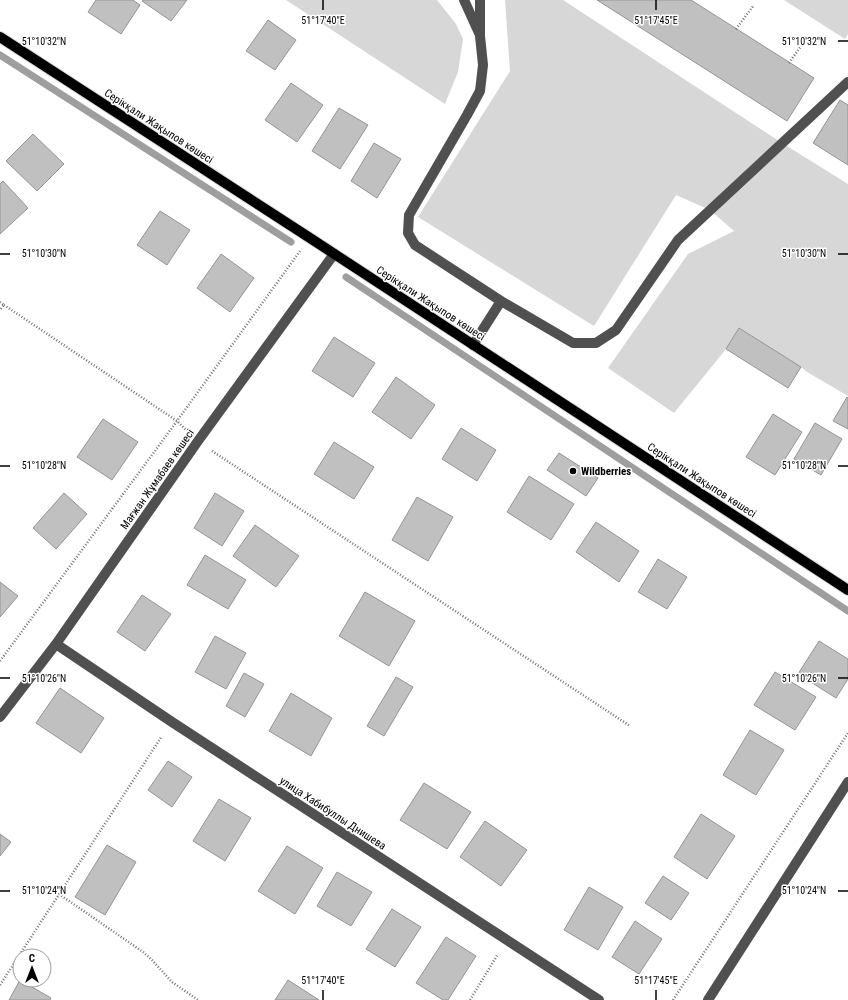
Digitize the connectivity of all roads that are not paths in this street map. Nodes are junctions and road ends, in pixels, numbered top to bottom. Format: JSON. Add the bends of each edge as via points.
{"nodes":[{"id":1,"x":464,"y":0,"type":"edge"},
{"id":2,"x":480,"y":0,"type":"edge"},
{"id":3,"x":480,"y":36,"type":"junction"},
{"id":4,"x":0,"y":37,"type":"edge"},
{"id":5,"x":848,"y":82,"type":"edge"},
{"id":6,"x":334,"y":254,"type":"junction"},
{"id":7,"x":501,"y":301,"type":"junction"},
{"id":8,"x":473,"y":345,"type":"junction"},
{"id":9,"x":848,"y":590,"type":"edge"},
{"id":10,"x":56,"y":644,"type":"junction"},
{"id":11,"x":0,"y":717,"type":"edge"},
{"id":12,"x":848,"y":782,"type":"edge"},
{"id":13,"x":599,"y":1000,"type":"edge"},
{"id":14,"x":708,"y":1000,"type":"edge"}],
"edges":[{"from":1,"to":3,"type":"street"},
{"from":2,"to":3,"type":"street"},
{"from":3,"to":7,"type":"street","via":[[483,65],[480,91],[409,215],[408,234],[415,245]]},
{"from":4,"to":6,"type":"main road","name":"Серікқали Жақыпов көшесі"},
{"from":5,"to":7,"type":"street","via":[[678,240],[616,330],[596,343],[573,343]]},
{"from":6,"to":8,"type":"main road","name":"Серікқали Жақыпов көшесі"},
{"from":6,"to":10,"type":"street","name":"Мағжан Жұмабаев көшесі","via":[[198,441]]},
{"from":7,"to":8,"type":"street"},
{"from":8,"to":9,"type":"main road","name":"Серікқали Жақыпов көшесі"},
{"from":10,"to":11,"type":"street","name":"Мағжан Жұмабаев көшесі"},
{"from":10,"to":13,"type":"street","name":"улица Хабибуллы Днишева"},
{"from":12,"to":14,"type":"street"}]}
